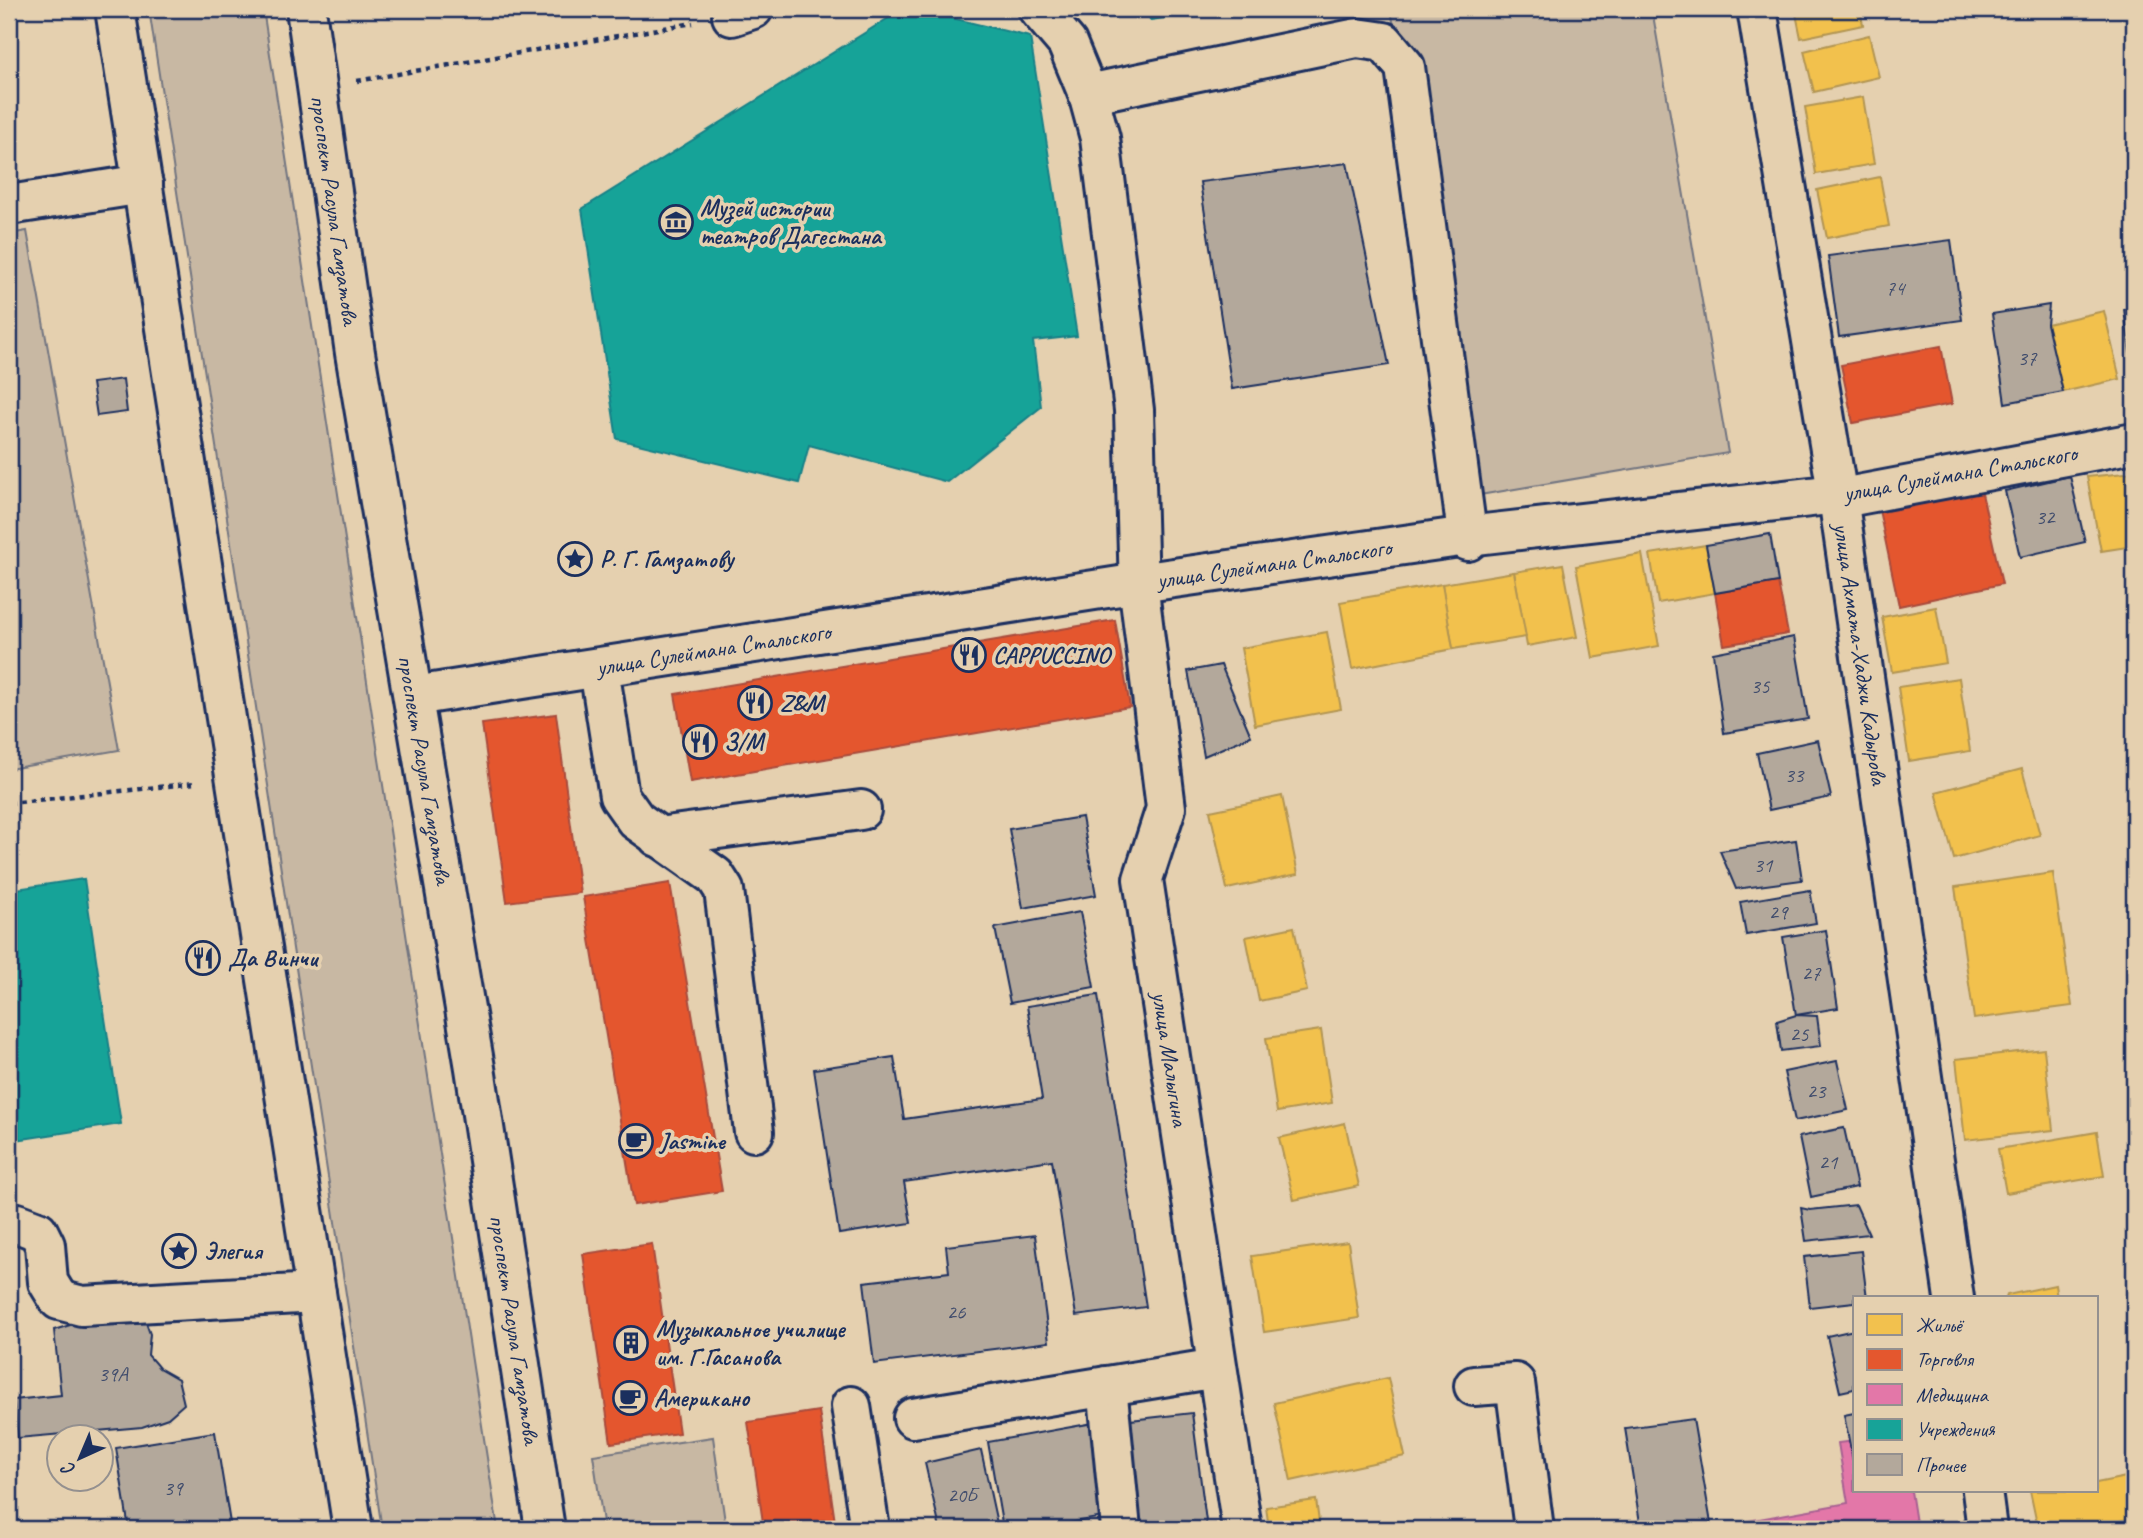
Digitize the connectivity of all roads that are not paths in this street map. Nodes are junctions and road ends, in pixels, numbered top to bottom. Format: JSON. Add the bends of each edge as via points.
{"nodes":[{"id":1,"x":116,"y":9,"type":"edge"},
{"id":2,"x":306,"y":9,"type":"edge"},
{"id":3,"x":1038,"y":9,"type":"edge"},
{"id":4,"x":1757,"y":9,"type":"edge"},
{"id":5,"x":1088,"y":94,"type":"junction"},
{"id":6,"x":143,"y":184,"type":"junction"},
{"id":7,"x":9,"y":205,"type":"edge"},
{"id":8,"x":2134,"y":443,"type":"edge"},
{"id":9,"x":2134,"y":452,"type":"edge"},
{"id":10,"x":1838,"y":499,"type":"junction"},
{"id":11,"x":1468,"y":541,"type":"junction"},
{"id":12,"x":1139,"y":587,"type":"junction"},
{"id":13,"x":600,"y":676,"type":"junction"},
{"id":14,"x":415,"y":700,"type":"junction"},
{"id":15,"x":861,"y":810,"type":"dead end"},
{"id":16,"x":658,"y":837,"type":"junction"},
{"id":17,"x":754,"y":1132,"type":"dead end"},
{"id":18,"x":9,"y":1224,"type":"edge"},
{"id":19,"x":316,"y":1293,"type":"junction"},
{"id":20,"x":1954,"y":1296,"type":"edge"},
{"id":21,"x":1217,"y":1368,"type":"junction"},
{"id":22,"x":1474,"y":1385,"type":"dead end"},
{"id":23,"x":1108,"y":1386,"type":"junction"},
{"id":24,"x":851,"y":1406,"type":"dead end"},
{"id":25,"x":913,"y":1418,"type":"dead end"},
{"id":26,"x":1982,"y":1492,"type":"edge"},
{"id":27,"x":354,"y":1529,"type":"edge"},
{"id":28,"x":545,"y":1529,"type":"edge"},
{"id":29,"x":870,"y":1529,"type":"edge"},
{"id":30,"x":1121,"y":1529,"type":"edge"},
{"id":31,"x":1242,"y":1529,"type":"edge"},
{"id":32,"x":1534,"y":1529,"type":"edge"},
{"id":33,"x":1987,"y":1529,"type":"edge"}],
"edges":[{"from":1,"to":6,"type":"main road"},
{"from":2,"to":14,"type":"main road","name":"проспект Расула Гамзатова","via":[[355,353]]},
{"from":3,"to":5,"type":"main road","name":"улица Малыгина","via":[[1067,43]]},
{"from":4,"to":10,"type":"main road","name":"улица Ахмата-Хаджи Кадырова"},
{"from":5,"to":11,"type":"main road","via":[[1357,38],[1384,42],[1391,50],[1405,67]]},
{"from":5,"to":12,"type":"main road","name":"улица Малыгина","via":[[1100,138],[1134,410]]},
{"from":6,"to":7,"type":"main road"},
{"from":6,"to":19,"type":"main road"},
{"from":8,"to":10,"type":"main road","name":"улица Сулеймана Стальского"},
{"from":9,"to":10,"type":"main road","name":"улица Сулеймана Стальского","via":[[1848,505]]},
{"from":10,"to":11,"type":"main road","name":"улица Сулеймана Стальского"},
{"from":10,"to":12,"type":"main road","name":"улица Сулеймана Стальского","via":[[1467,536]]},
{"from":10,"to":20,"type":"main road","name":"улица Ахмата-Хаджи Кадырова"},
{"from":11,"to":12,"type":"main road","name":"улица Сулеймана Стальского"},
{"from":12,"to":13,"type":"main road","name":"улица Сулеймана Стальского"},
{"from":12,"to":14,"type":"main road","name":"улица Сулеймана Стальского"},
{"from":12,"to":21,"type":"main road","name":"улица Малыгина","via":[[1166,808],[1143,880]]},
{"from":13,"to":14,"type":"main road","name":"улица Сулеймана Стальского"},
{"from":13,"to":16,"type":"main road","via":[[619,796],[636,820]]},
{"from":14,"to":28,"type":"main road","name":"проспект Расула Гамзатова"},
{"from":15,"to":16,"type":"main road"},
{"from":16,"to":17,"type":"main road","via":[[715,876],[724,890]]},
{"from":18,"to":19,"type":"main road","via":[[38,1231],[45,1245],[48,1282],[60,1300],[82,1306]]},
{"from":19,"to":27,"type":"main road"},
{"from":21,"to":23,"type":"main road"},
{"from":21,"to":31,"type":"main road","name":"улица Малыгина"},
{"from":22,"to":32,"type":"main road","via":[[1516,1383]]},
{"from":23,"to":25,"type":"main road"},
{"from":23,"to":30,"type":"main road"},
{"from":24,"to":29,"type":"main road"},
{"from":26,"to":33,"type":"main road"}]}
